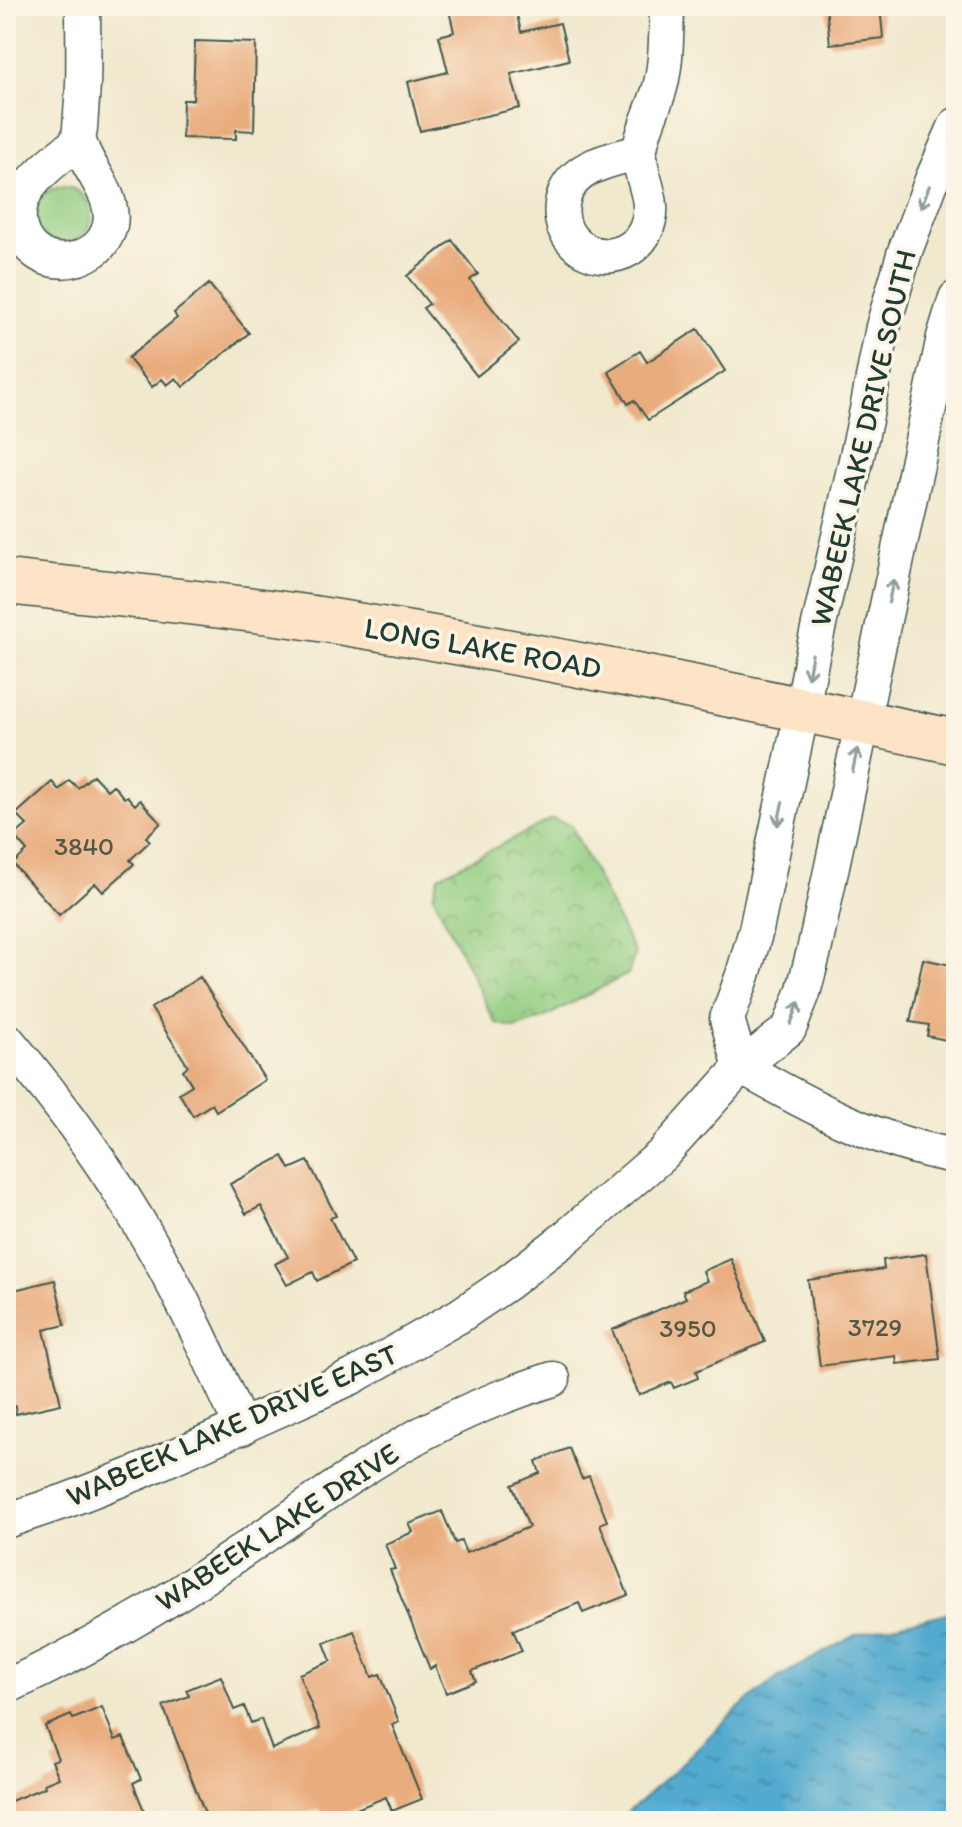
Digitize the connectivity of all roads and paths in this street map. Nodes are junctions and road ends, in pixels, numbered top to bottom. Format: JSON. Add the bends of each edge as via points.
{"nodes":[{"id":1,"x":83,"y":6,"type":"edge"},
{"id":2,"x":667,"y":6,"type":"edge"},
{"id":3,"x":956,"y":125,"type":"edge"},
{"id":4,"x":79,"y":141,"type":"dead end"},
{"id":5,"x":639,"y":152,"type":"dead end"},
{"id":6,"x":956,"y":298,"type":"edge"},
{"id":7,"x":6,"y":582,"type":"edge"},
{"id":8,"x":802,"y":710,"type":"junction"},
{"id":9,"x":863,"y":722,"type":"junction"},
{"id":10,"x":956,"y":742,"type":"edge"},
{"id":11,"x":6,"y":1039,"type":"edge"},
{"id":12,"x":741,"y":1067,"type":"junction"},
{"id":13,"x":956,"y":1156,"type":"edge"},
{"id":14,"x":553,"y":1379,"type":"dead end"},
{"id":15,"x":242,"y":1428,"type":"junction"},
{"id":16,"x":6,"y":1521,"type":"edge"},
{"id":17,"x":6,"y":1687,"type":"edge"}],
"edges":[{"from":1,"to":4,"type":"street"},
{"from":2,"to":5,"type":"street","via":[[659,89]]},
{"from":3,"to":8,"type":"street","name":"WABEEK LAKE DRIVE SOUTH","one_way":true,"via":[[905,251],[883,327]]},
{"from":9,"to":6,"type":"street","name":"WABEEK LAKE DRIVE SOUTH","one_way":true},
{"from":7,"to":8,"type":"main road","name":"LONG LAKE ROAD","via":[[312,618]]},
{"from":8,"to":9,"type":"main road","name":"LONG LAKE ROAD"},
{"from":8,"to":12,"type":"street","one_way":true,"via":[[756,930],[727,1019]]},
{"from":9,"to":10,"type":"main road","name":"LONG LAKE ROAD"},
{"from":12,"to":9,"type":"street","name":"WABEEK LAKE DRIVE EAST","one_way":true,"via":[[789,1029],[803,993]]},
{"from":11,"to":15,"type":"street","via":[[98,1160],[155,1251]]},
{"from":12,"to":13,"type":"street","via":[[863,1130]]},
{"from":12,"to":15,"type":"street","name":"WABEEK LAKE DRIVE EAST","via":[[663,1154],[506,1284],[352,1377]]},
{"from":14,"to":17,"type":"street","name":"WABEEK LAKE DRIVE","via":[[427,1431],[167,1600]]},
{"from":15,"to":16,"type":"street","name":"WABEEK LAKE DRIVE EAST"}]}
